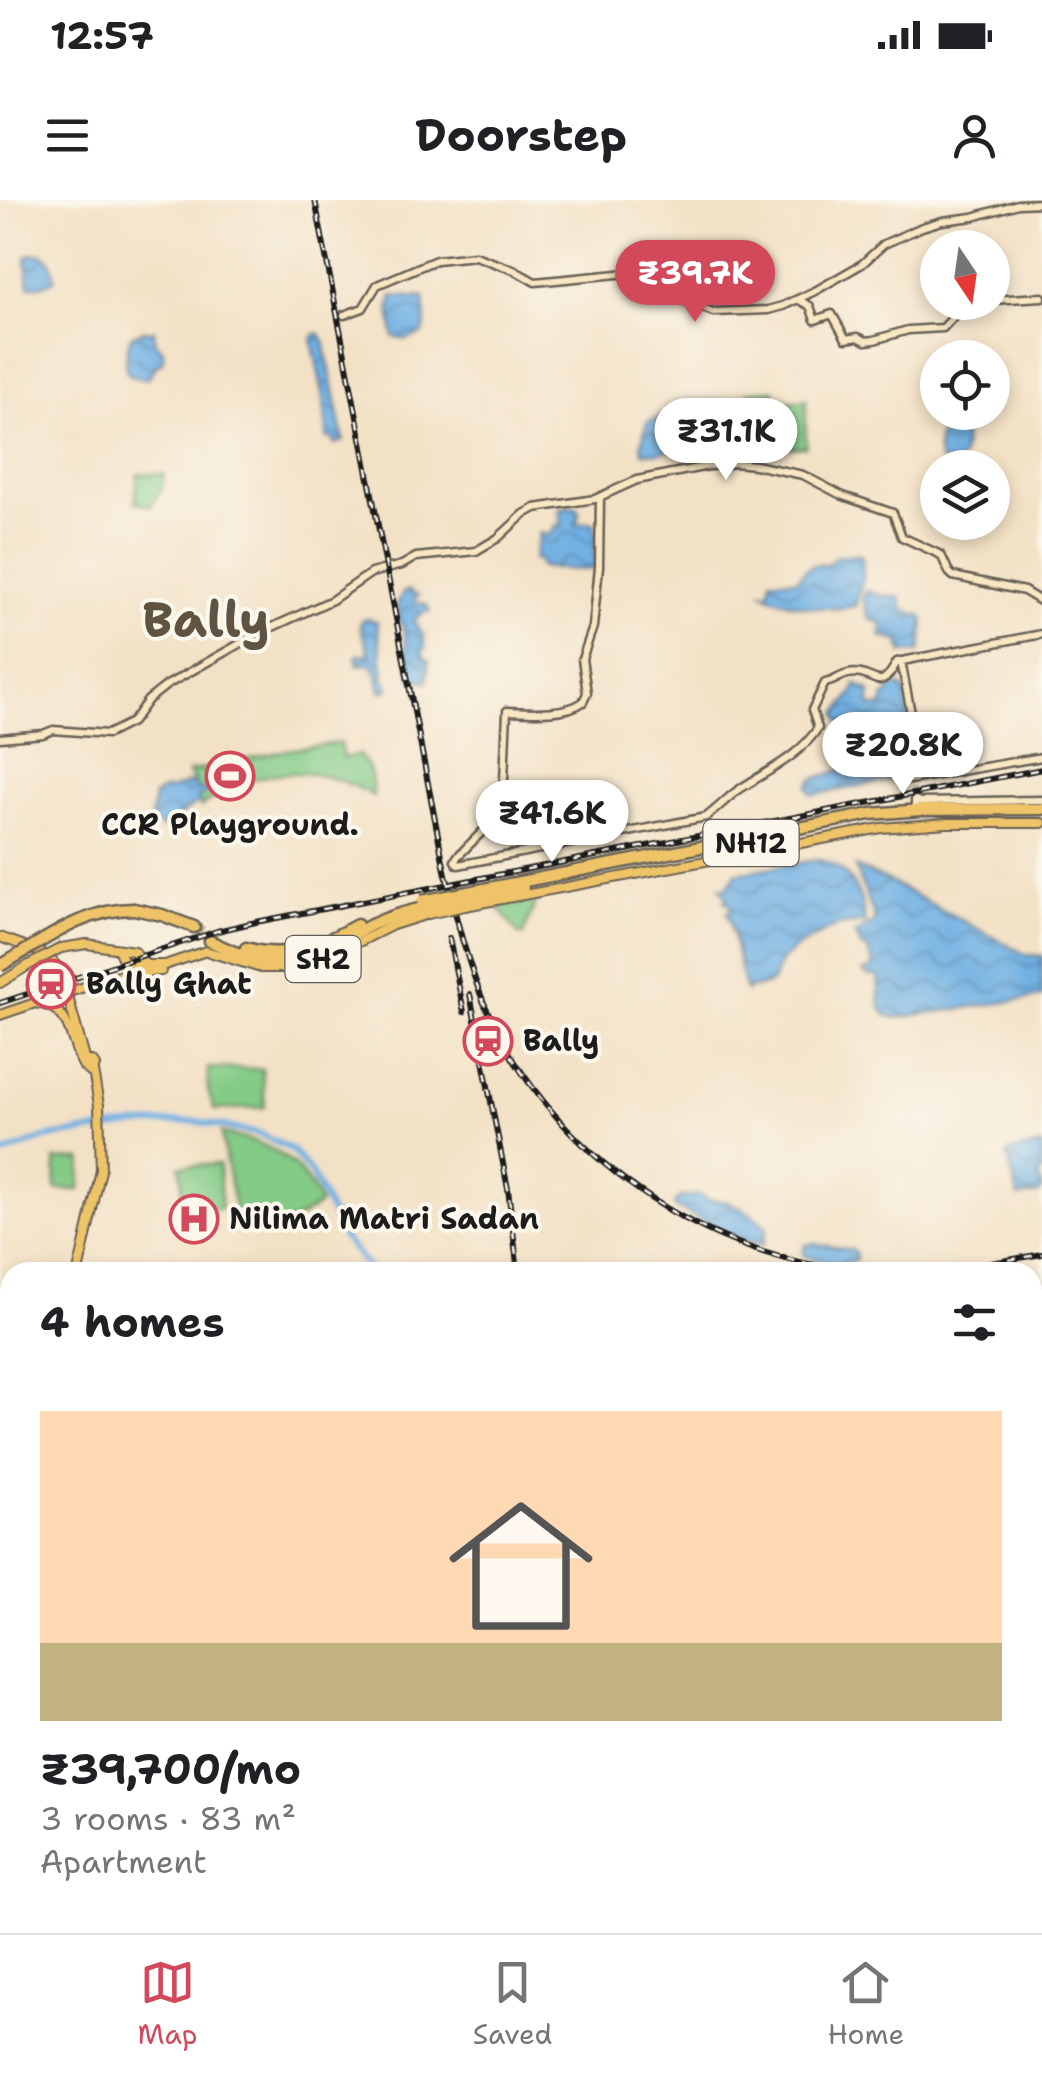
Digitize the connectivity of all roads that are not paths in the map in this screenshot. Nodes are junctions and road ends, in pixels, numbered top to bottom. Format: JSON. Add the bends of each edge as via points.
{"nodes":[{"id":1,"x":1042,"y":203,"type":"edge"},
{"id":2,"x":1042,"y":297,"type":"edge"},
{"id":3,"x":1010,"y":299,"type":"edge"},
{"id":4,"x":798,"y":300,"type":"junction"},
{"id":5,"x":344,"y":315,"type":"dead end"},
{"id":6,"x":951,"y":320,"type":"edge"},
{"id":7,"x":600,"y":497,"type":"junction"},
{"id":8,"x":1042,"y":602,"type":"edge"},
{"id":9,"x":1042,"y":634,"type":"edge"},
{"id":10,"x":901,"y":662,"type":"junction"},
{"id":11,"x":0,"y":738,"type":"edge"},
{"id":12,"x":1042,"y":757,"type":"edge"},
{"id":13,"x":1042,"y":800,"type":"edge"},
{"id":14,"x":916,"y":806,"type":"dead end"},
{"id":15,"x":1042,"y":812,"type":"edge"},
{"id":16,"x":1042,"y":823,"type":"edge"},
{"id":17,"x":464,"y":900,"type":"junction"},
{"id":18,"x":189,"y":929,"type":"tunnel mouth"},
{"id":19,"x":0,"y":937,"type":"edge"},
{"id":20,"x":214,"y":945,"type":"joint"},
{"id":21,"x":118,"y":950,"type":"junction"},
{"id":22,"x":189,"y":958,"type":"junction"},
{"id":23,"x":144,"y":964,"type":"junction"},
{"id":24,"x":0,"y":970,"type":"edge"},
{"id":25,"x":61,"y":973,"type":"dead end"},
{"id":26,"x":0,"y":983,"type":"edge"},
{"id":27,"x":65,"y":986,"type":"dead end"},
{"id":28,"x":35,"y":1003,"type":"junction"},
{"id":29,"x":0,"y":1014,"type":"edge"},
{"id":30,"x":88,"y":1068,"type":"junction"},
{"id":31,"x":80,"y":1262,"type":"edge"}],
"edges":[{"from":1,"to":4,"type":"street","via":[[902,235]]},
{"from":2,"to":3,"type":"street"},
{"from":4,"to":5,"type":"street","via":[[768,310],[713,312],[628,273],[535,282],[475,256],[436,260],[376,285],[363,308]]},
{"from":4,"to":6,"type":"street","via":[[810,306],[814,320],[832,314],[846,339],[944,328]]},
{"from":7,"to":8,"type":"street","via":[[637,480],[703,467],[735,463],[786,470],[893,513],[902,537],[942,556],[952,576],[1024,591]]},
{"from":7,"to":10,"type":"street","via":[[593,627],[582,659],[587,693],[574,708],[508,711],[499,815],[457,857],[458,865],[706,817],[808,742],[818,728],[812,710],[825,683],[852,673],[882,681]]},
{"from":7,"to":11,"type":"street","via":[[535,508],[476,552],[416,557],[373,572],[167,685],[114,732],[52,730]]},
{"from":9,"to":10,"type":"street"},
{"from":10,"to":12,"type":"street","via":[[915,734],[900,746],[912,784]]},
{"from":13,"to":14,"type":"street","via":[[915,800]]},
{"from":15,"to":17,"type":"highway","number":"NH12","via":[[871,814]]},
{"from":16,"to":17,"type":"main road","via":[[880,828]]},
{"from":17,"to":20,"type":"highway","number":"NH12","bridge":true,"via":[[394,908],[295,952]]},
{"from":18,"to":24,"type":"highway","bridge":true,"via":[[134,912],[81,925]]},
{"from":19,"to":25,"type":"main road","via":[[47,956]]},
{"from":20,"to":22,"type":"main road"},
{"from":21,"to":23,"type":"main road","via":[[134,951]]},
{"from":21,"to":23,"type":"main road","via":[[126,964]]},
{"from":21,"to":26,"type":"main road","bridge":true,"via":[[62,948]]},
{"from":22,"to":23,"type":"main road"},
{"from":22,"to":28,"type":"main road","bridge":true,"via":[[167,970],[126,974]]},
{"from":27,"to":30,"type":"main road"},
{"from":28,"to":29,"type":"main road"},
{"from":28,"to":30,"type":"main road","via":[[62,1014]]},
{"from":30,"to":31,"type":"main road","via":[[97,1092],[100,1178]]}]}
